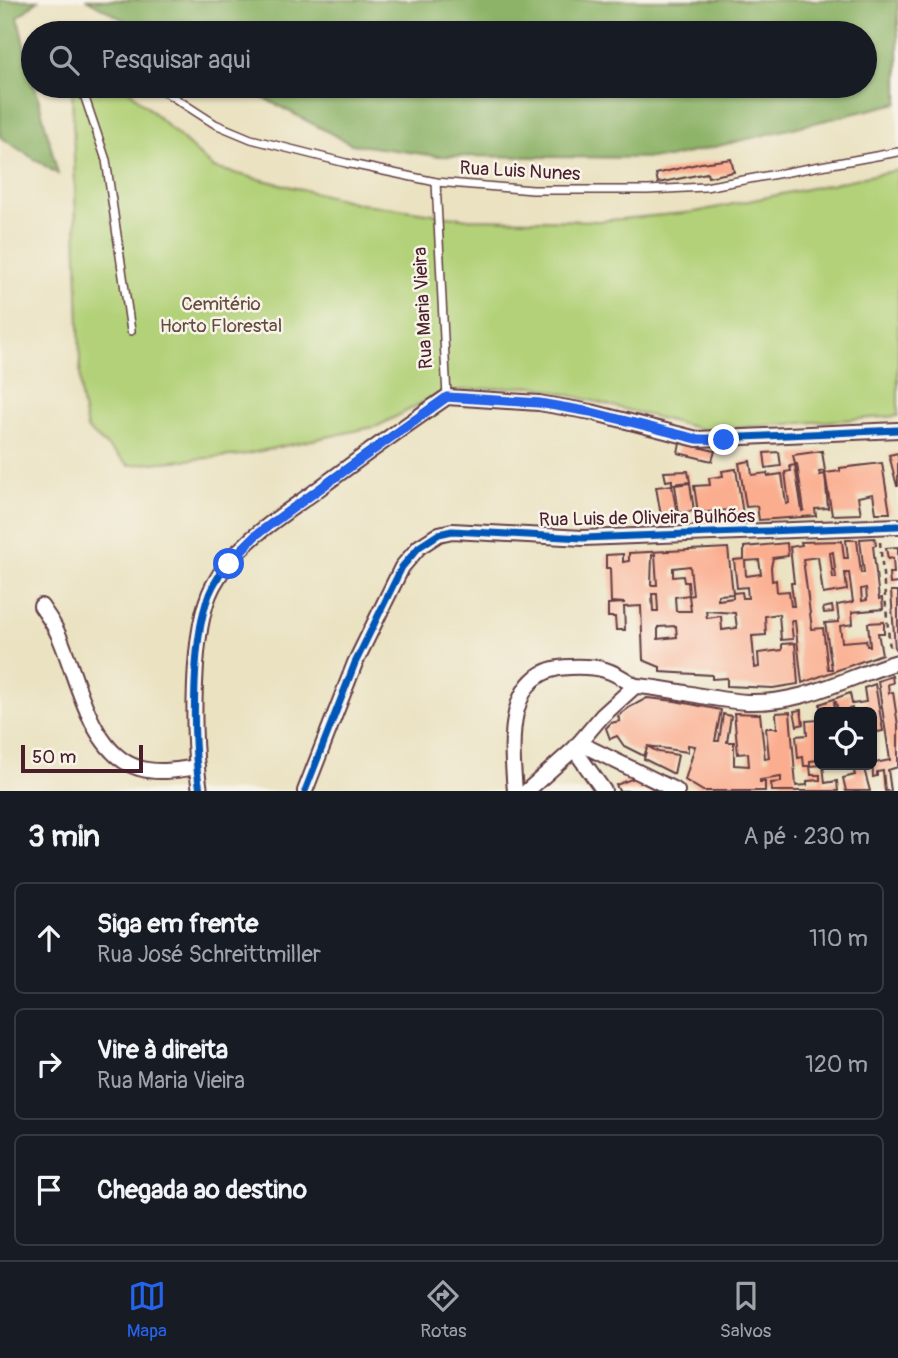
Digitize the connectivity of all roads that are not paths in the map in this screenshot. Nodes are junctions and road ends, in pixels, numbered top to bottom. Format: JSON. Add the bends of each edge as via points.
{"nodes":[{"id":1,"x":85,"y":98,"type":"edge"},
{"id":2,"x":175,"y":98,"type":"edge"},
{"id":3,"x":898,"y":152,"type":"edge"},
{"id":4,"x":436,"y":182,"type":"junction"},
{"id":5,"x":131,"y":331,"type":"dead end"},
{"id":6,"x":447,"y":397,"type":"junction"},
{"id":7,"x":898,"y":430,"type":"edge"},
{"id":8,"x":898,"y":526,"type":"edge"},
{"id":9,"x":41,"y":606,"type":"dead end"},
{"id":10,"x":896,"y":662,"type":"edge"},
{"id":11,"x":635,"y":686,"type":"junction"},
{"id":12,"x":576,"y":746,"type":"junction"},
{"id":13,"x":197,"y":767,"type":"junction"},
{"id":14,"x":200,"y":791,"type":"edge"},
{"id":15,"x":305,"y":791,"type":"edge"},
{"id":16,"x":515,"y":791,"type":"edge"},
{"id":17,"x":527,"y":791,"type":"edge"},
{"id":18,"x":604,"y":791,"type":"edge"},
{"id":19,"x":677,"y":791,"type":"edge"}],
"edges":[{"from":1,"to":5,"type":"lane","via":[[106,160]]},
{"from":2,"to":4,"type":"lane","name":"Rua Luis Nunes","via":[[215,124],[251,139]]},
{"from":3,"to":4,"type":"lane","name":"Rua Luis Nunes","via":[[705,187],[533,190]]},
{"from":4,"to":6,"type":"lane","name":"Rua Maria Vieira"},
{"from":6,"to":7,"type":"street","via":[[539,403],[697,439]]},
{"from":6,"to":13,"type":"street","via":[[256,535],[212,587],[198,653]]},
{"from":8,"to":15,"type":"street","name":"Rua Luis de Oliveira Bulhões","via":[[583,538],[467,531],[439,534],[419,547],[402,567],[355,663]]},
{"from":9,"to":13,"type":"street","via":[[58,634],[92,721],[120,760],[152,771]]},
{"from":10,"to":11,"type":"street","via":[[820,692],[778,700],[749,702]]},
{"from":11,"to":12,"type":"street"},
{"from":11,"to":16,"type":"street","via":[[613,671],[592,667],[565,667],[536,675],[521,697],[515,720]]},
{"from":12,"to":17,"type":"street"},
{"from":12,"to":18,"type":"street"},
{"from":12,"to":19,"type":"street"},
{"from":13,"to":14,"type":"street"}]}
